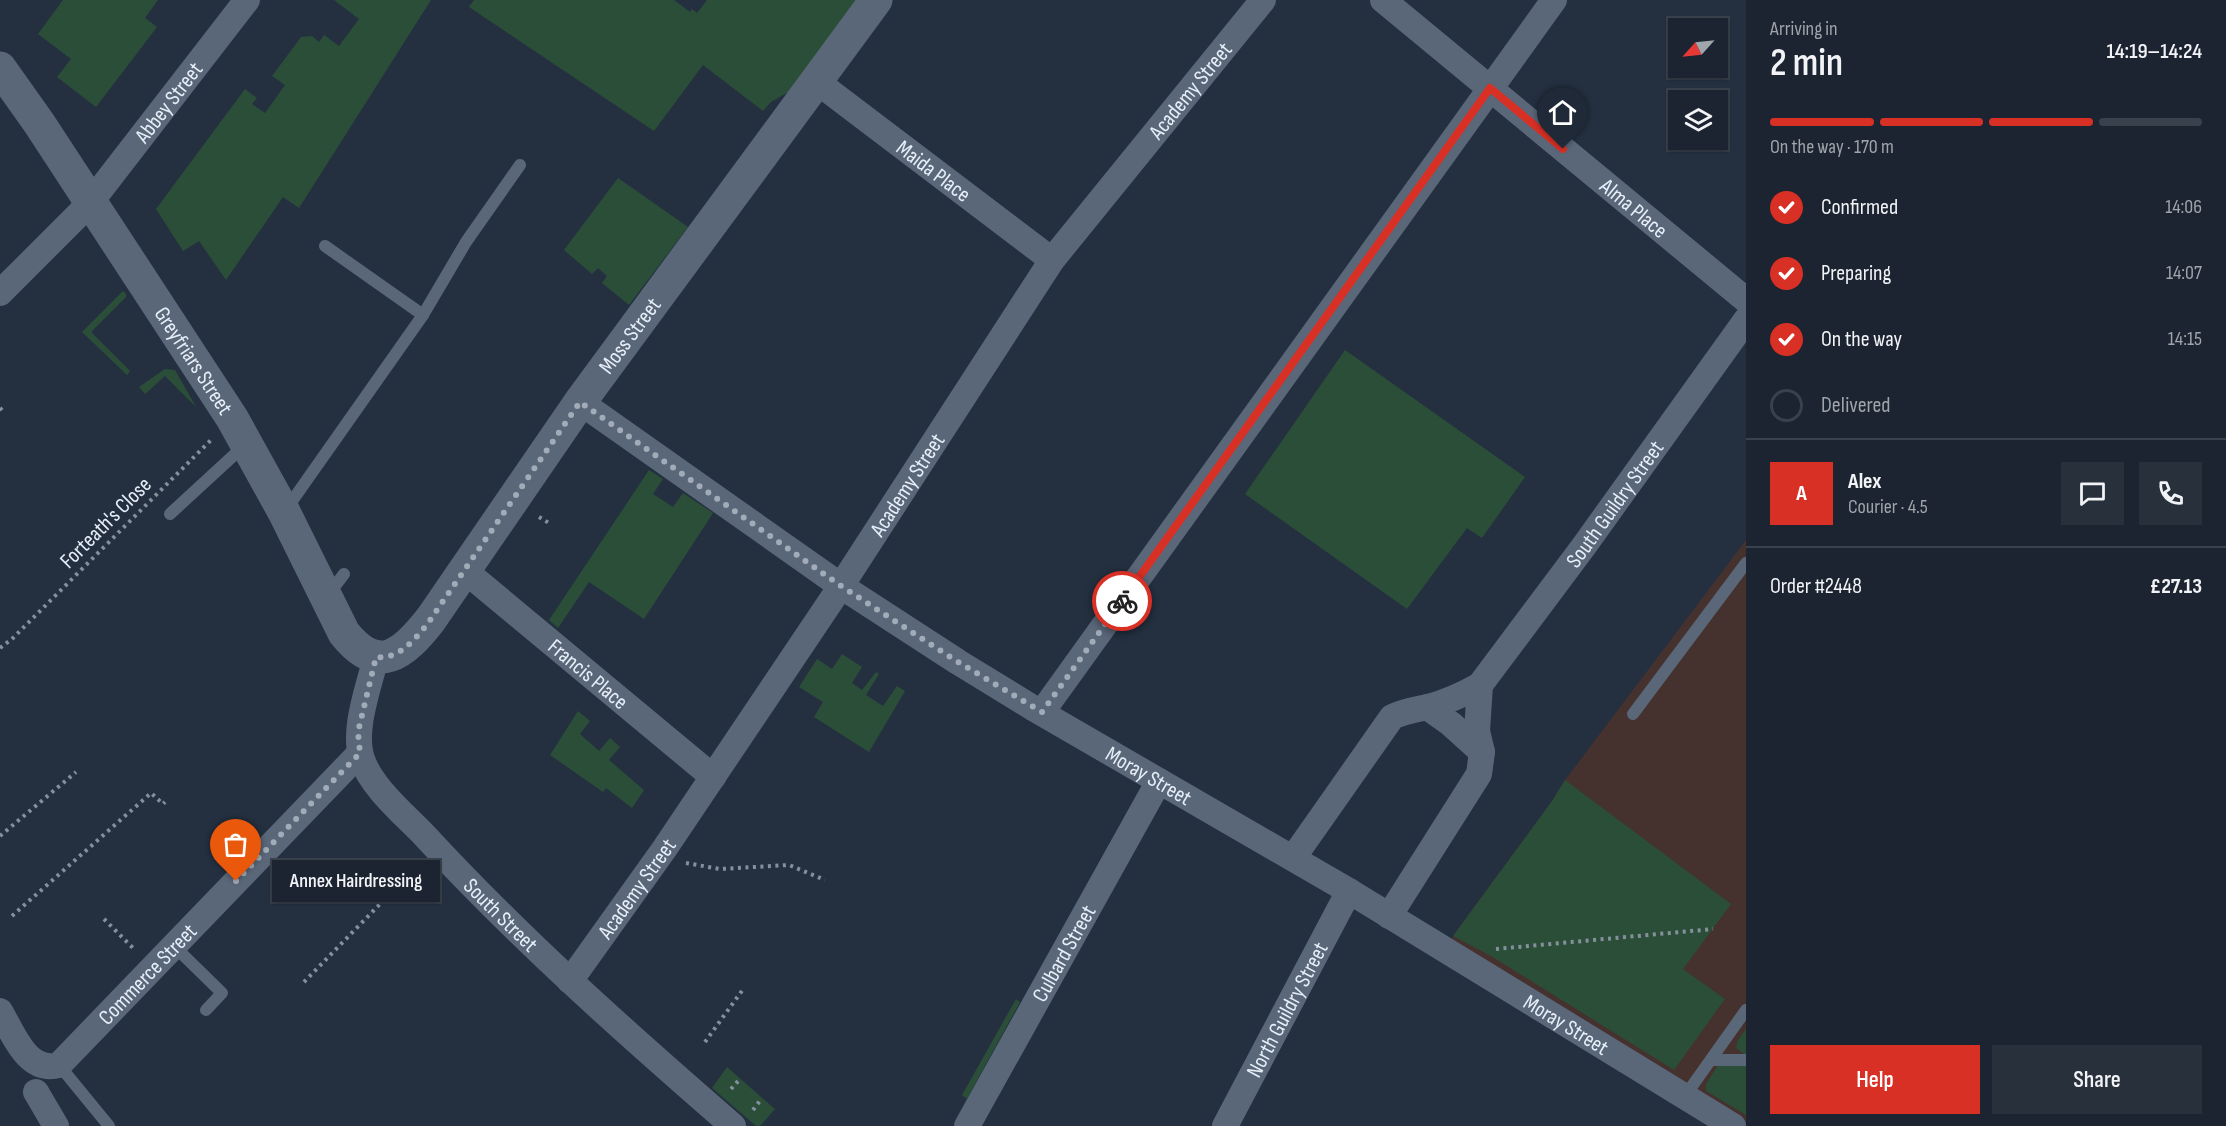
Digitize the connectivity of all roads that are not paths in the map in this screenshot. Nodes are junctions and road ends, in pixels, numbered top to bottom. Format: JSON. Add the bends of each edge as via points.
{"nodes":[{"id":1,"x":247,"y":0,"type":"edge"},
{"id":2,"x":876,"y":0,"type":"edge"},
{"id":3,"x":1263,"y":0,"type":"edge"},
{"id":4,"x":1383,"y":0,"type":"edge"},
{"id":5,"x":1554,"y":0,"type":"edge"},
{"id":6,"x":0,"y":68,"type":"edge"},
{"id":7,"x":816,"y":81,"type":"junction"},
{"id":8,"x":1490,"y":88,"type":"junction"},
{"id":9,"x":520,"y":165,"type":"dead end"},
{"id":10,"x":90,"y":203,"type":"junction"},
{"id":11,"x":325,"y":246,"type":"dead end"},
{"id":12,"x":1052,"y":260,"type":"junction"},
{"id":13,"x":0,"y":292,"type":"edge"},
{"id":14,"x":1746,"y":300,"type":"edge"},
{"id":15,"x":423,"y":315,"type":"junction"},
{"id":16,"x":1746,"y":320,"type":"edge"},
{"id":17,"x":580,"y":402,"type":"junction"},
{"id":18,"x":239,"y":431,"type":"junction"},
{"id":19,"x":284,"y":512,"type":"junction"},
{"id":20,"x":170,"y":514,"type":"dead end"},
{"id":21,"x":1746,"y":563,"type":"edge"},
{"id":22,"x":464,"y":570,"type":"junction"},
{"id":23,"x":841,"y":586,"type":"junction"},
{"id":24,"x":376,"y":657,"type":"junction"},
{"id":25,"x":1480,"y":685,"type":"junction"},
{"id":26,"x":1426,"y":707,"type":"junction"},
{"id":27,"x":1042,"y":712,"type":"junction"},
{"id":28,"x":1633,"y":714,"type":"dead end"},
{"id":29,"x":1482,"y":752,"type":"junction"},
{"id":30,"x":360,"y":753,"type":"junction"},
{"id":31,"x":713,"y":777,"type":"junction"},
{"id":32,"x":1159,"y":781,"type":"junction"},
{"id":33,"x":1293,"y":858,"type":"junction"},
{"id":34,"x":1349,"y":891,"type":"junction"},
{"id":35,"x":1389,"y":916,"type":"junction"},
{"id":36,"x":174,"y":946,"type":"junction"},
{"id":37,"x":570,"y":981,"type":"junction"},
{"id":38,"x":206,"y":1010,"type":"dead end"},
{"id":39,"x":1746,"y":1010,"type":"edge"},
{"id":40,"x":0,"y":1011,"type":"edge"},
{"id":41,"x":1711,"y":1060,"type":"junction"},
{"id":42,"x":1746,"y":1060,"type":"edge"},
{"id":43,"x":60,"y":1065,"type":"junction"},
{"id":44,"x":36,"y":1092,"type":"dead end"},
{"id":45,"x":1685,"y":1096,"type":"junction"},
{"id":46,"x":56,"y":1126,"type":"edge"},
{"id":47,"x":110,"y":1126,"type":"edge"},
{"id":48,"x":733,"y":1126,"type":"edge"},
{"id":49,"x":967,"y":1126,"type":"edge"},
{"id":50,"x":1225,"y":1126,"type":"edge"},
{"id":51,"x":1733,"y":1126,"type":"edge"}],
"edges":[{"from":1,"to":10,"type":"street","name":"Abbey Street"},
{"from":2,"to":7,"type":"street","name":"Moss Street"},
{"from":3,"to":12,"type":"street","name":"Academy Street"},
{"from":4,"to":8,"type":"street","name":"Alma Place"},
{"from":5,"to":8,"type":"street"},
{"from":6,"to":10,"type":"street","name":"Greyfriars Street"},
{"from":7,"to":12,"type":"street","name":"Maida Place"},
{"from":7,"to":17,"type":"street","name":"Moss Street"},
{"from":8,"to":14,"type":"street","name":"Alma Place"},
{"from":8,"to":27,"type":"street"},
{"from":9,"to":15,"type":"lane","via":[[466,242]]},
{"from":10,"to":13,"type":"street","name":"Abbey Street"},
{"from":10,"to":18,"type":"street","name":"Greyfriars Street"},
{"from":11,"to":15,"type":"lane"},
{"from":12,"to":23,"type":"street","name":"Academy Street"},
{"from":15,"to":19,"type":"lane"},
{"from":16,"to":25,"type":"street","name":"South Guildry Street"},
{"from":17,"to":22,"type":"street","name":"Moss Street"},
{"from":17,"to":23,"type":"street","name":"Moray Street"},
{"from":18,"to":19,"type":"street","name":"Greyfriars Street"},
{"from":18,"to":20,"type":"lane"},
{"from":19,"to":24,"type":"street","name":"Greyfriars Street","via":[[335,586],[350,640]]},
{"from":21,"to":28,"type":"lane"},
{"from":22,"to":24,"type":"street","name":"Moss Street","via":[[411,643],[395,655]]},
{"from":22,"to":31,"type":"street","name":"Francis Place"},
{"from":23,"to":27,"type":"street","name":"Moray Street"},
{"from":23,"to":31,"type":"street","name":"Academy Street"},
{"from":24,"to":30,"type":"street","name":"South Street","via":[[358,732]]},
{"from":25,"to":26,"type":"street","name":"South Guildry Street","via":[[1459,697]]},
{"from":25,"to":29,"type":"street","via":[[1477,731]]},
{"from":26,"to":29,"type":"street"},
{"from":26,"to":33,"type":"street","name":"South Guildry Street","via":[[1392,717]]},
{"from":27,"to":32,"type":"street","name":"Moray Street"},
{"from":29,"to":35,"type":"street","via":[[1476,780]]},
{"from":30,"to":36,"type":"street","name":"Commerce Street"},
{"from":30,"to":37,"type":"street","name":"South Street","via":[[373,780]]},
{"from":31,"to":37,"type":"street","name":"Academy Street"},
{"from":32,"to":33,"type":"street","name":"Moray Street"},
{"from":32,"to":49,"type":"street","name":"Culbard Street","via":[[1123,829],[1092,884]]},
{"from":33,"to":34,"type":"street","name":"Moray Street"},
{"from":34,"to":35,"type":"street","name":"Moray Street"},
{"from":34,"to":50,"type":"street","name":"North Guildry Street"},
{"from":35,"to":45,"type":"street","name":"Moray Street"},
{"from":36,"to":38,"type":"lane","via":[[222,993]]},
{"from":36,"to":43,"type":"street","name":"Commerce Street"},
{"from":37,"to":48,"type":"street","name":"South Street"},
{"from":39,"to":41,"type":"lane"},
{"from":40,"to":43,"type":"street","via":[[27,1056],[44,1066]]},
{"from":41,"to":42,"type":"lane"},
{"from":41,"to":45,"type":"lane"},
{"from":43,"to":47,"type":"lane"},
{"from":44,"to":46,"type":"street"},
{"from":45,"to":51,"type":"street","name":"Moray Street"}]}
